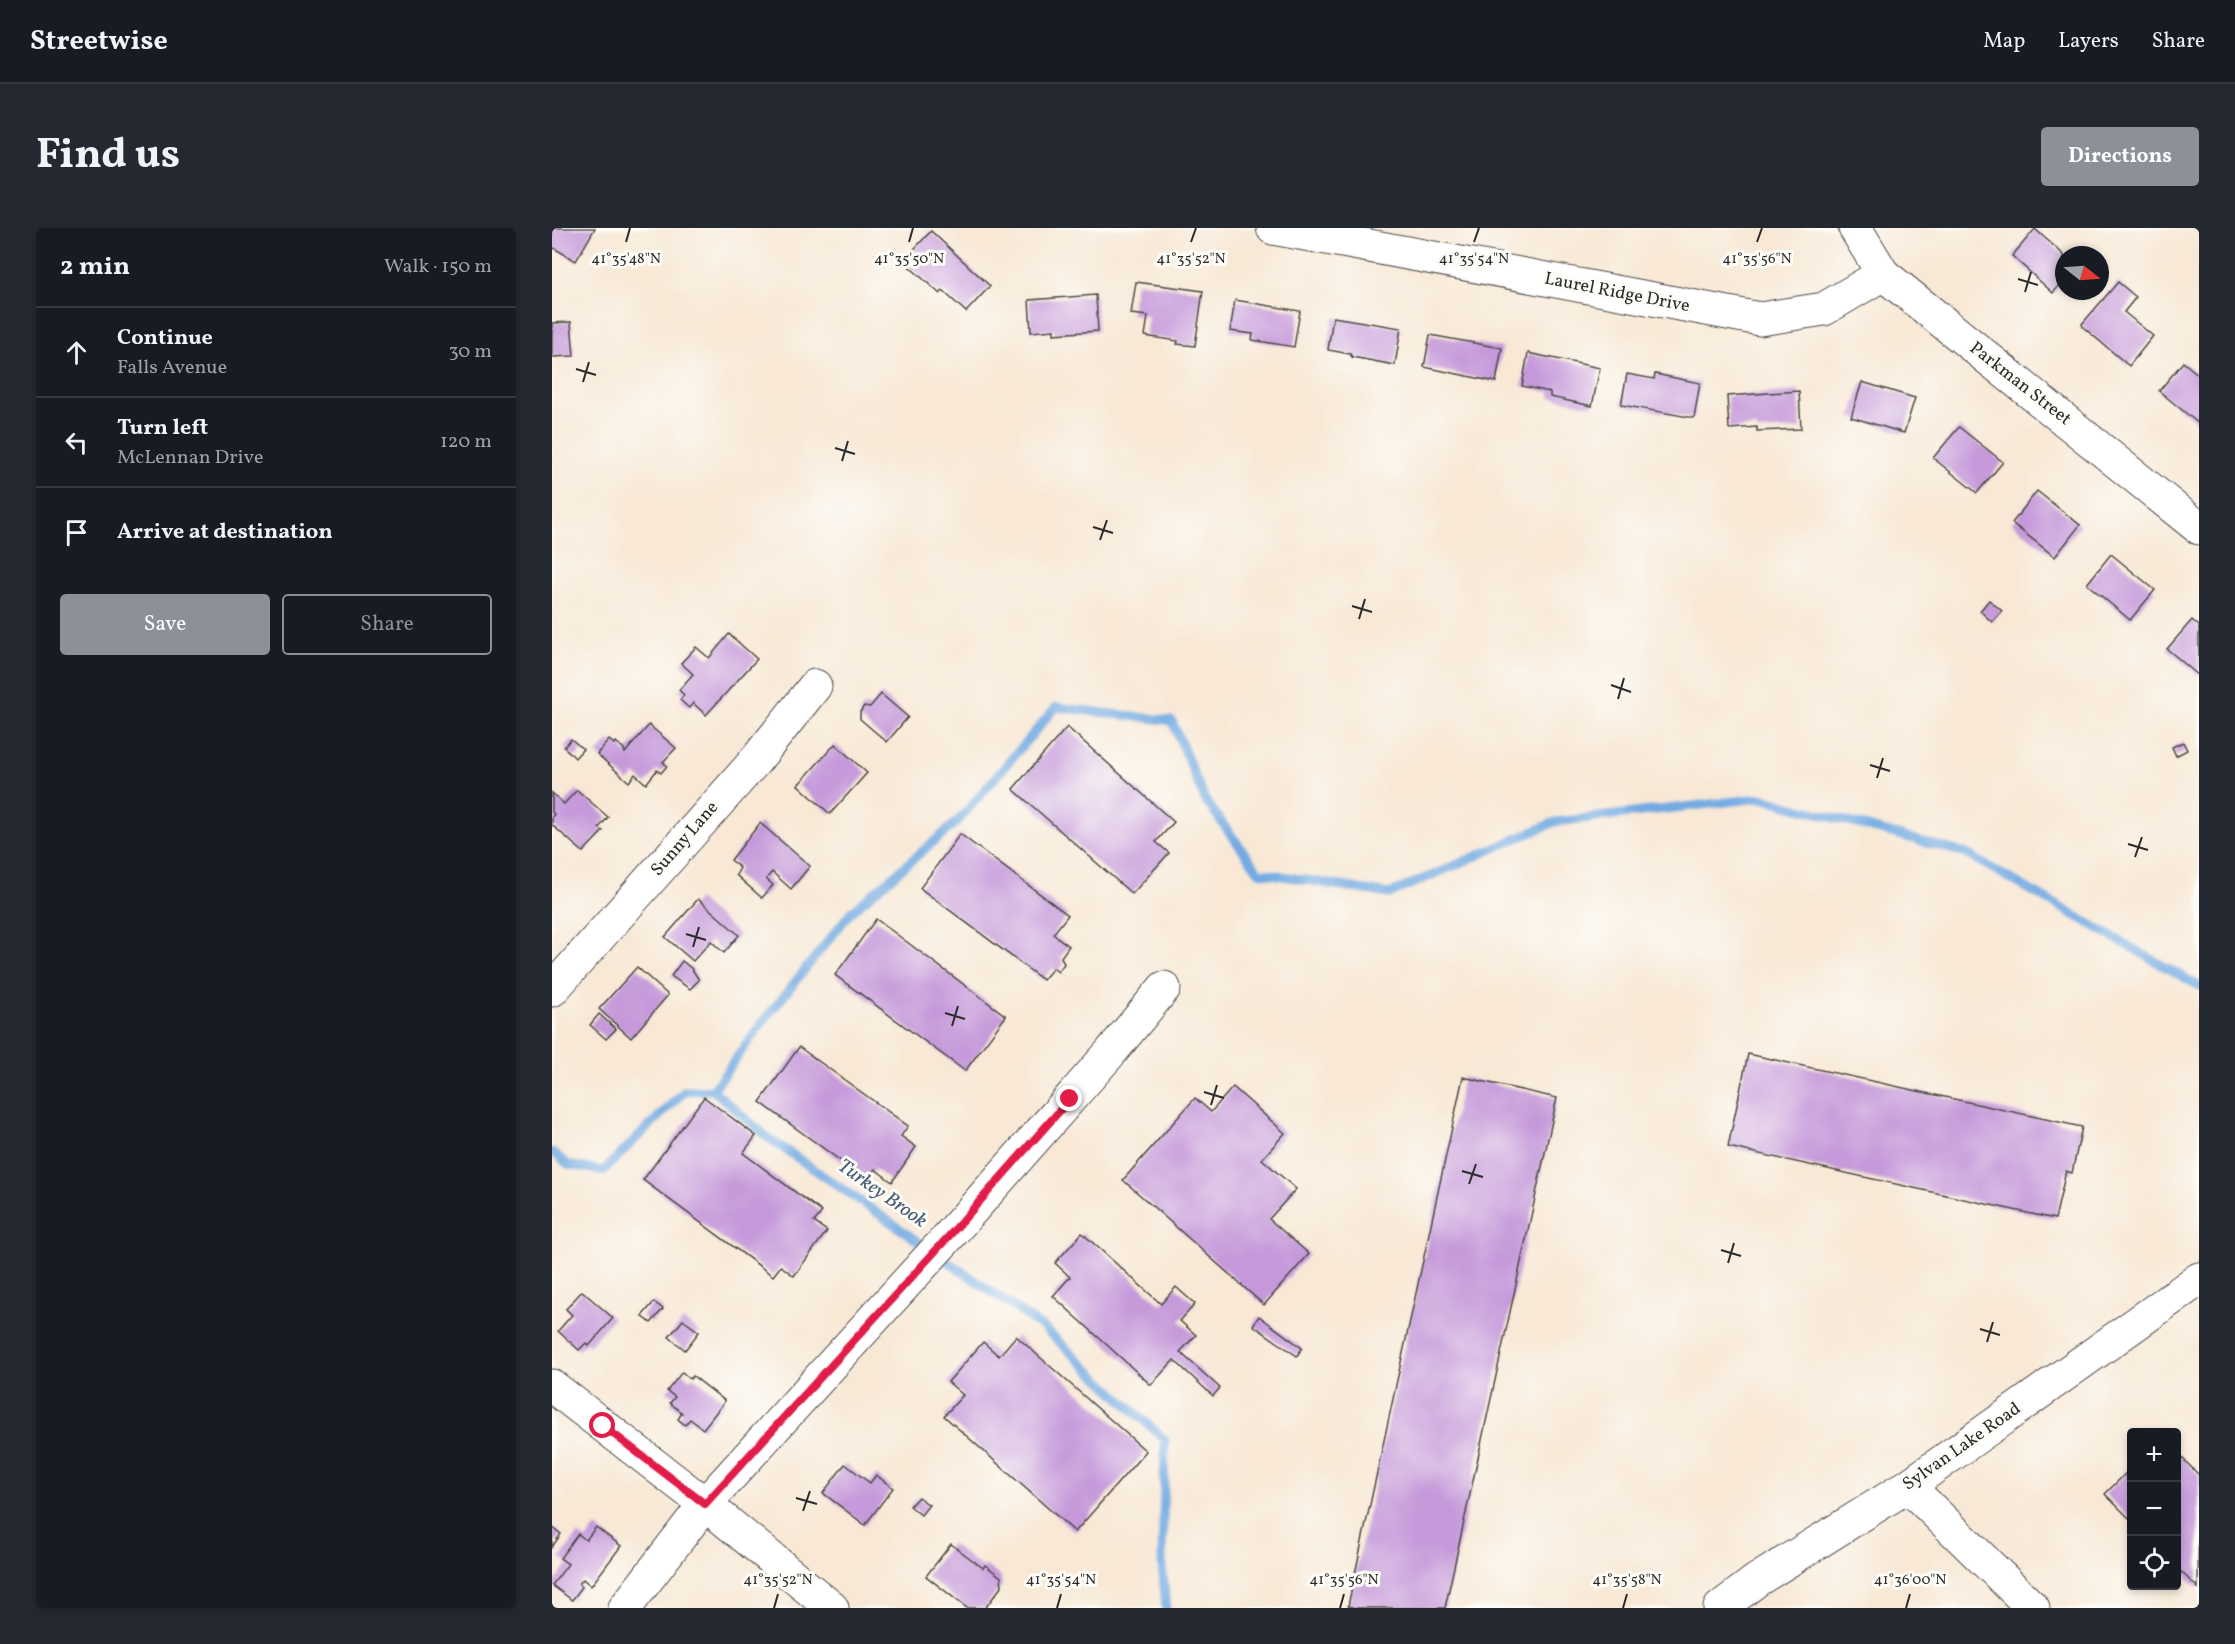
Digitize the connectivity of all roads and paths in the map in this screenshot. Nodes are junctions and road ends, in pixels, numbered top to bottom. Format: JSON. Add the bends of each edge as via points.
{"nodes":[{"id":1,"x":1273,"y":228,"type":"edge"},
{"id":2,"x":1855,"y":228,"type":"edge"},
{"id":3,"x":1883,"y":274,"type":"junction"},
{"id":4,"x":2199,"y":528,"type":"edge"},
{"id":5,"x":815,"y":686,"type":"dead end"},
{"id":6,"x":1164,"y":988,"type":"dead end"},
{"id":7,"x":552,"y":990,"type":"edge"},
{"id":8,"x":2199,"y":1278,"type":"edge"},
{"id":9,"x":552,"y":1386,"type":"edge"},
{"id":10,"x":1908,"y":1486,"type":"junction"},
{"id":11,"x":705,"y":1504,"type":"junction"},
{"id":12,"x":625,"y":1608,"type":"edge"},
{"id":13,"x":832,"y":1608,"type":"edge"},
{"id":14,"x":1720,"y":1608,"type":"edge"},
{"id":15,"x":2033,"y":1608,"type":"edge"}],
"edges":[{"from":1,"to":3,"type":"street","name":"Laurel Ridge Drive","via":[[1760,320],[1824,309]]},
{"from":2,"to":3,"type":"street","name":"Parkman Street"},
{"from":3,"to":4,"type":"street","name":"Parkman Street"},
{"from":5,"to":7,"type":"street","name":"Sunny Lane","via":[[756,760]]},
{"from":6,"to":11,"type":"street","via":[[949,1236]]},
{"from":8,"to":10,"type":"street","name":"Sylvan Lake Road"},
{"from":9,"to":11,"type":"street"},
{"from":10,"to":14,"type":"street","name":"Sylvan Lake Road","via":[[1757,1580]]},
{"from":10,"to":15,"type":"street"},
{"from":11,"to":12,"type":"street"},
{"from":11,"to":13,"type":"street"}]}
